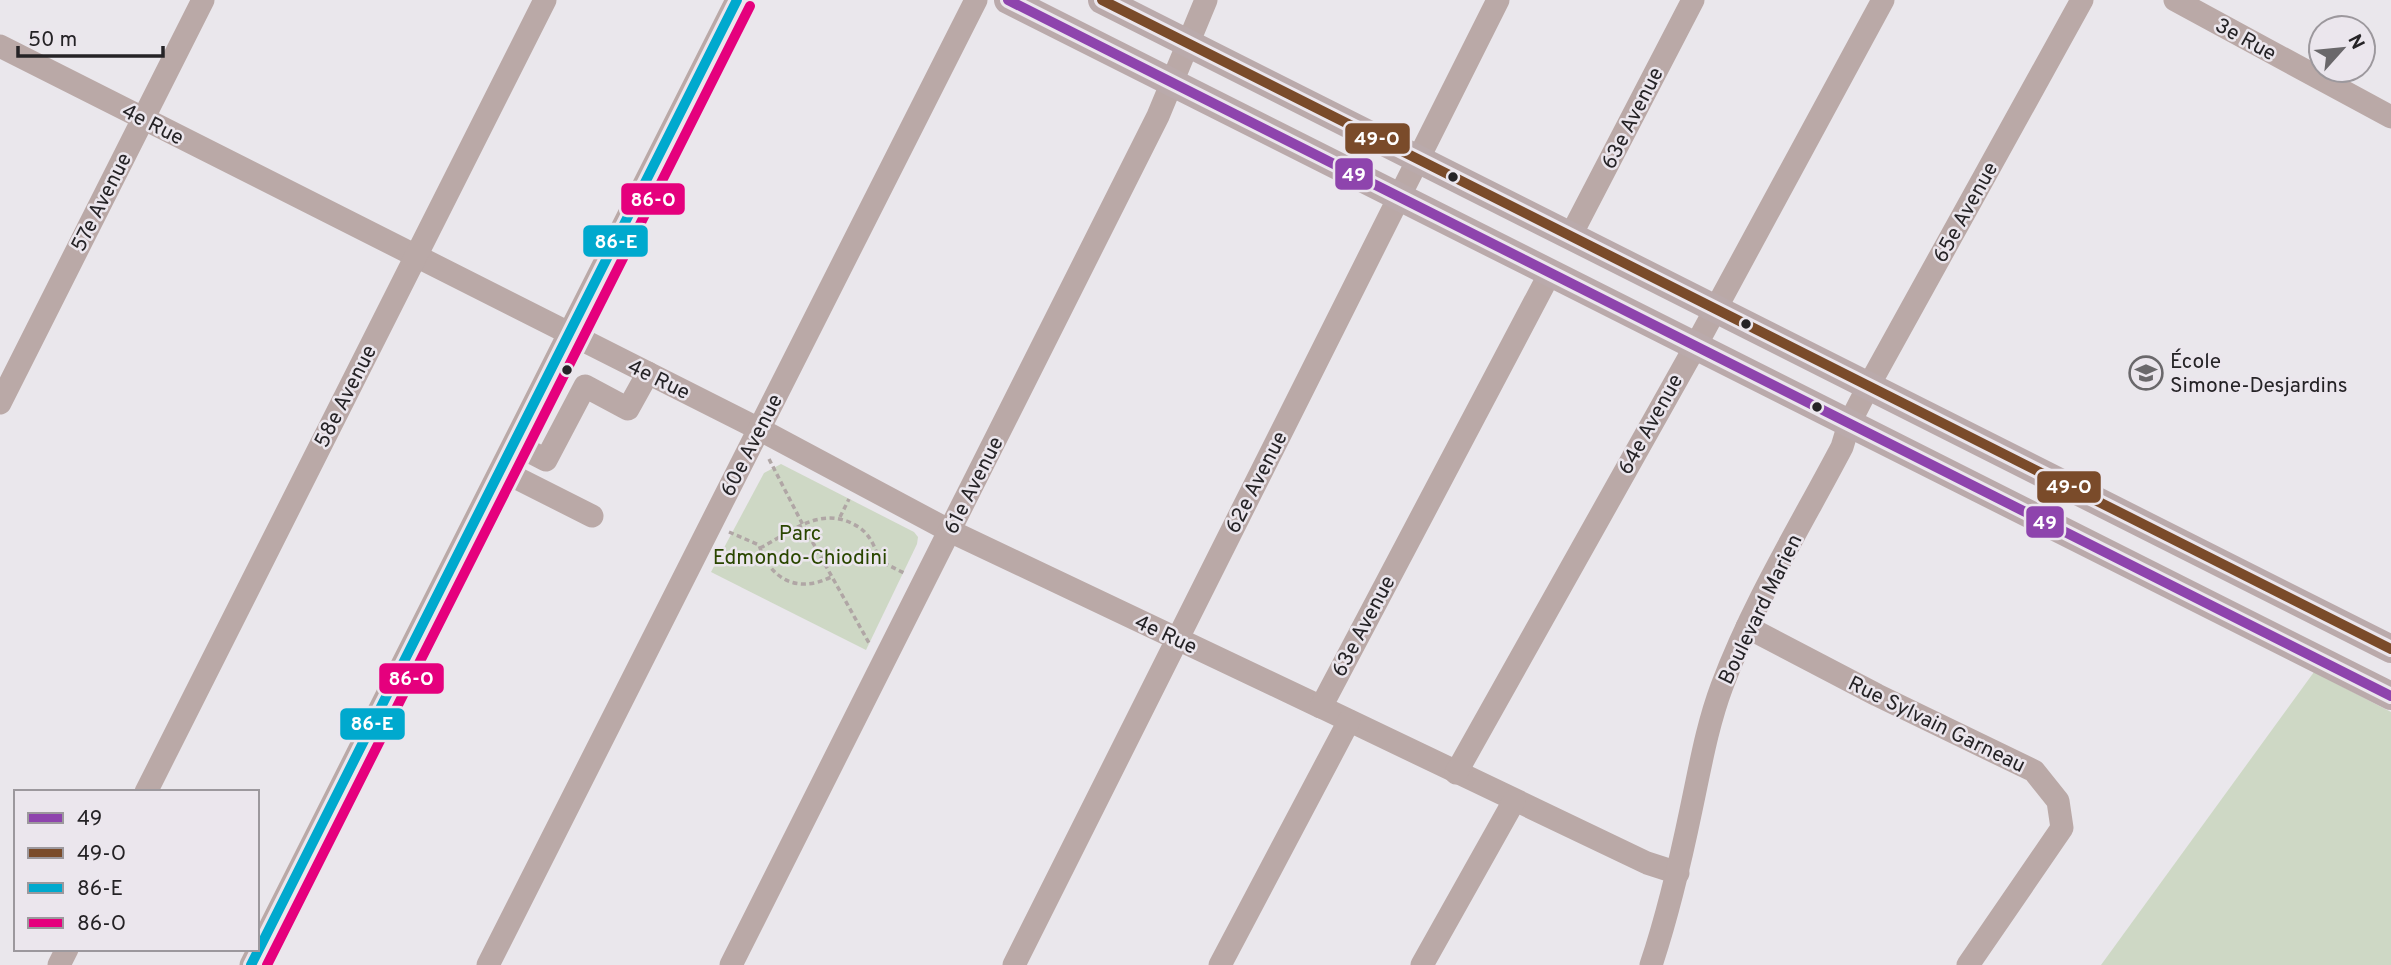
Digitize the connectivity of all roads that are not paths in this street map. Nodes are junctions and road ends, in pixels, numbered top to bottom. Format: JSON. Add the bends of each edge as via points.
{"nodes":[{"id":1,"x":203,"y":0,"type":"edge"},
{"id":2,"x":545,"y":0,"type":"edge"},
{"id":3,"x":737,"y":0,"type":"edge"},
{"id":4,"x":976,"y":0,"type":"edge"},
{"id":5,"x":1008,"y":0,"type":"edge"},
{"id":6,"x":1102,"y":0,"type":"edge"},
{"id":7,"x":1206,"y":0,"type":"edge"},
{"id":8,"x":1498,"y":0,"type":"edge"},
{"id":9,"x":1693,"y":0,"type":"edge"},
{"id":10,"x":1883,"y":0,"type":"edge"},
{"id":11,"x":2082,"y":0,"type":"edge"},
{"id":12,"x":2175,"y":0,"type":"edge"},
{"id":13,"x":1189,"y":43,"type":"junction"},
{"id":14,"x":0,"y":47,"type":"edge"},
{"id":15,"x":1173,"y":84,"type":"junction"},
{"id":16,"x":2391,"y":117,"type":"edge"},
{"id":17,"x":143,"y":118,"type":"junction"},
{"id":18,"x":1418,"y":159,"type":"junction"},
{"id":19,"x":1399,"y":197,"type":"junction"},
{"id":20,"x":1571,"y":235,"type":"junction"},
{"id":21,"x":416,"y":256,"type":"junction"},
{"id":22,"x":1550,"y":273,"type":"junction"},
{"id":23,"x":1714,"y":309,"type":"junction"},
{"id":24,"x":569,"y":334,"type":"junction"},
{"id":25,"x":1695,"y":346,"type":"junction"},
{"id":26,"x":648,"y":373,"type":"junction"},
{"id":27,"x":1868,"y":387,"type":"junction"},
{"id":28,"x":0,"y":403,"type":"edge"},
{"id":29,"x":1849,"y":424,"type":"junction"},
{"id":30,"x":759,"y":429,"type":"junction"},
{"id":31,"x":515,"y":444,"type":"junction"},
{"id":32,"x":501,"y":470,"type":"junction"},
{"id":33,"x":592,"y":516,"type":"dead end"},
{"id":34,"x":950,"y":531,"type":"junction"},
{"id":35,"x":1747,"y":627,"type":"junction"},
{"id":36,"x":1177,"y":639,"type":"junction"},
{"id":37,"x":2391,"y":649,"type":"edge"},
{"id":38,"x":2391,"y":696,"type":"edge"},
{"id":39,"x":1321,"y":707,"type":"junction"},
{"id":40,"x":1349,"y":721,"type":"junction"},
{"id":41,"x":1456,"y":773,"type":"junction"},
{"id":42,"x":147,"y":790,"type":"edge"},
{"id":43,"x":1514,"y":801,"type":"junction"},
{"id":44,"x":1678,"y":873,"type":"junction"},
{"id":45,"x":259,"y":949,"type":"edge"},
{"id":46,"x":488,"y":965,"type":"edge"},
{"id":47,"x":731,"y":965,"type":"edge"},
{"id":48,"x":1014,"y":965,"type":"edge"},
{"id":49,"x":1220,"y":965,"type":"edge"},
{"id":50,"x":1422,"y":965,"type":"edge"},
{"id":51,"x":1651,"y":965,"type":"edge"},
{"id":52,"x":1968,"y":965,"type":"edge"}],
"edges":[{"from":1,"to":17,"type":"street","name":"57e Avenue"},
{"from":2,"to":21,"type":"street","name":"58e Avenue"},
{"from":3,"to":24,"type":"street"},
{"from":4,"to":30,"type":"street","name":"60e Avenue"},
{"from":5,"to":15,"type":"main road"},
{"from":6,"to":13,"type":"main road"},
{"from":7,"to":13,"type":"street","name":"61e Avenue"},
{"from":8,"to":18,"type":"street","name":"62e Avenue"},
{"from":9,"to":20,"type":"street","name":"63e Avenue"},
{"from":10,"to":23,"type":"street","name":"64e Avenue"},
{"from":11,"to":27,"type":"street","name":"65e Avenue"},
{"from":12,"to":16,"type":"street","name":"3e Rue"},
{"from":13,"to":15,"type":"street","name":"61e Avenue"},
{"from":13,"to":18,"type":"main road"},
{"from":14,"to":17,"type":"street","name":"4e Rue"},
{"from":15,"to":19,"type":"main road"},
{"from":15,"to":34,"type":"street","name":"61e Avenue"},
{"from":17,"to":21,"type":"street","name":"4e Rue"},
{"from":17,"to":28,"type":"street","name":"57e Avenue"},
{"from":18,"to":19,"type":"street","name":"62e Avenue"},
{"from":18,"to":20,"type":"main road"},
{"from":19,"to":22,"type":"main road"},
{"from":19,"to":36,"type":"street","name":"62e Avenue"},
{"from":20,"to":23,"type":"main road"},
{"from":21,"to":24,"type":"street","name":"4e Rue"},
{"from":21,"to":42,"type":"street","name":"58e Avenue"},
{"from":22,"to":25,"type":"main road"},
{"from":22,"to":39,"type":"street","name":"63e Avenue"},
{"from":23,"to":25,"type":"street","name":"64e Avenue"},
{"from":23,"to":27,"type":"main road"},
{"from":24,"to":26,"type":"street","name":"4e Rue"},
{"from":24,"to":31,"type":"street"},
{"from":25,"to":29,"type":"main road"},
{"from":25,"to":41,"type":"street","name":"64e Avenue"},
{"from":26,"to":30,"type":"street","name":"4e Rue"},
{"from":26,"to":31,"type":"street","via":[[628,409],[584,386],[546,460]]},
{"from":27,"to":29,"type":"street","name":"65e Avenue"},
{"from":27,"to":37,"type":"main road"},
{"from":29,"to":35,"type":"street","name":"Boulevard Marien","via":[[1842,447]]},
{"from":29,"to":38,"type":"main road"},
{"from":30,"to":34,"type":"street","name":"4e Rue"},
{"from":30,"to":46,"type":"street","name":"60e Avenue"},
{"from":31,"to":32,"type":"street"},
{"from":32,"to":33,"type":"street"},
{"from":32,"to":45,"type":"street"},
{"from":34,"to":36,"type":"street","name":"4e Rue"},
{"from":34,"to":47,"type":"street","name":"61e Avenue"},
{"from":35,"to":44,"type":"street","name":"Boulevard Marien","via":[[1708,730]]},
{"from":35,"to":52,"type":"street","name":"Rue Sylvain Garneau","via":[[2034,771],[2059,801],[2062,828]]},
{"from":36,"to":39,"type":"street","name":"4e Rue"},
{"from":36,"to":48,"type":"street","name":"62e Avenue"},
{"from":39,"to":40,"type":"street"},
{"from":40,"to":41,"type":"street"},
{"from":40,"to":49,"type":"street"},
{"from":41,"to":43,"type":"street"},
{"from":43,"to":44,"type":"street"},
{"from":43,"to":50,"type":"street"},
{"from":44,"to":51,"type":"street","name":"Boulevard Marien"}]}
